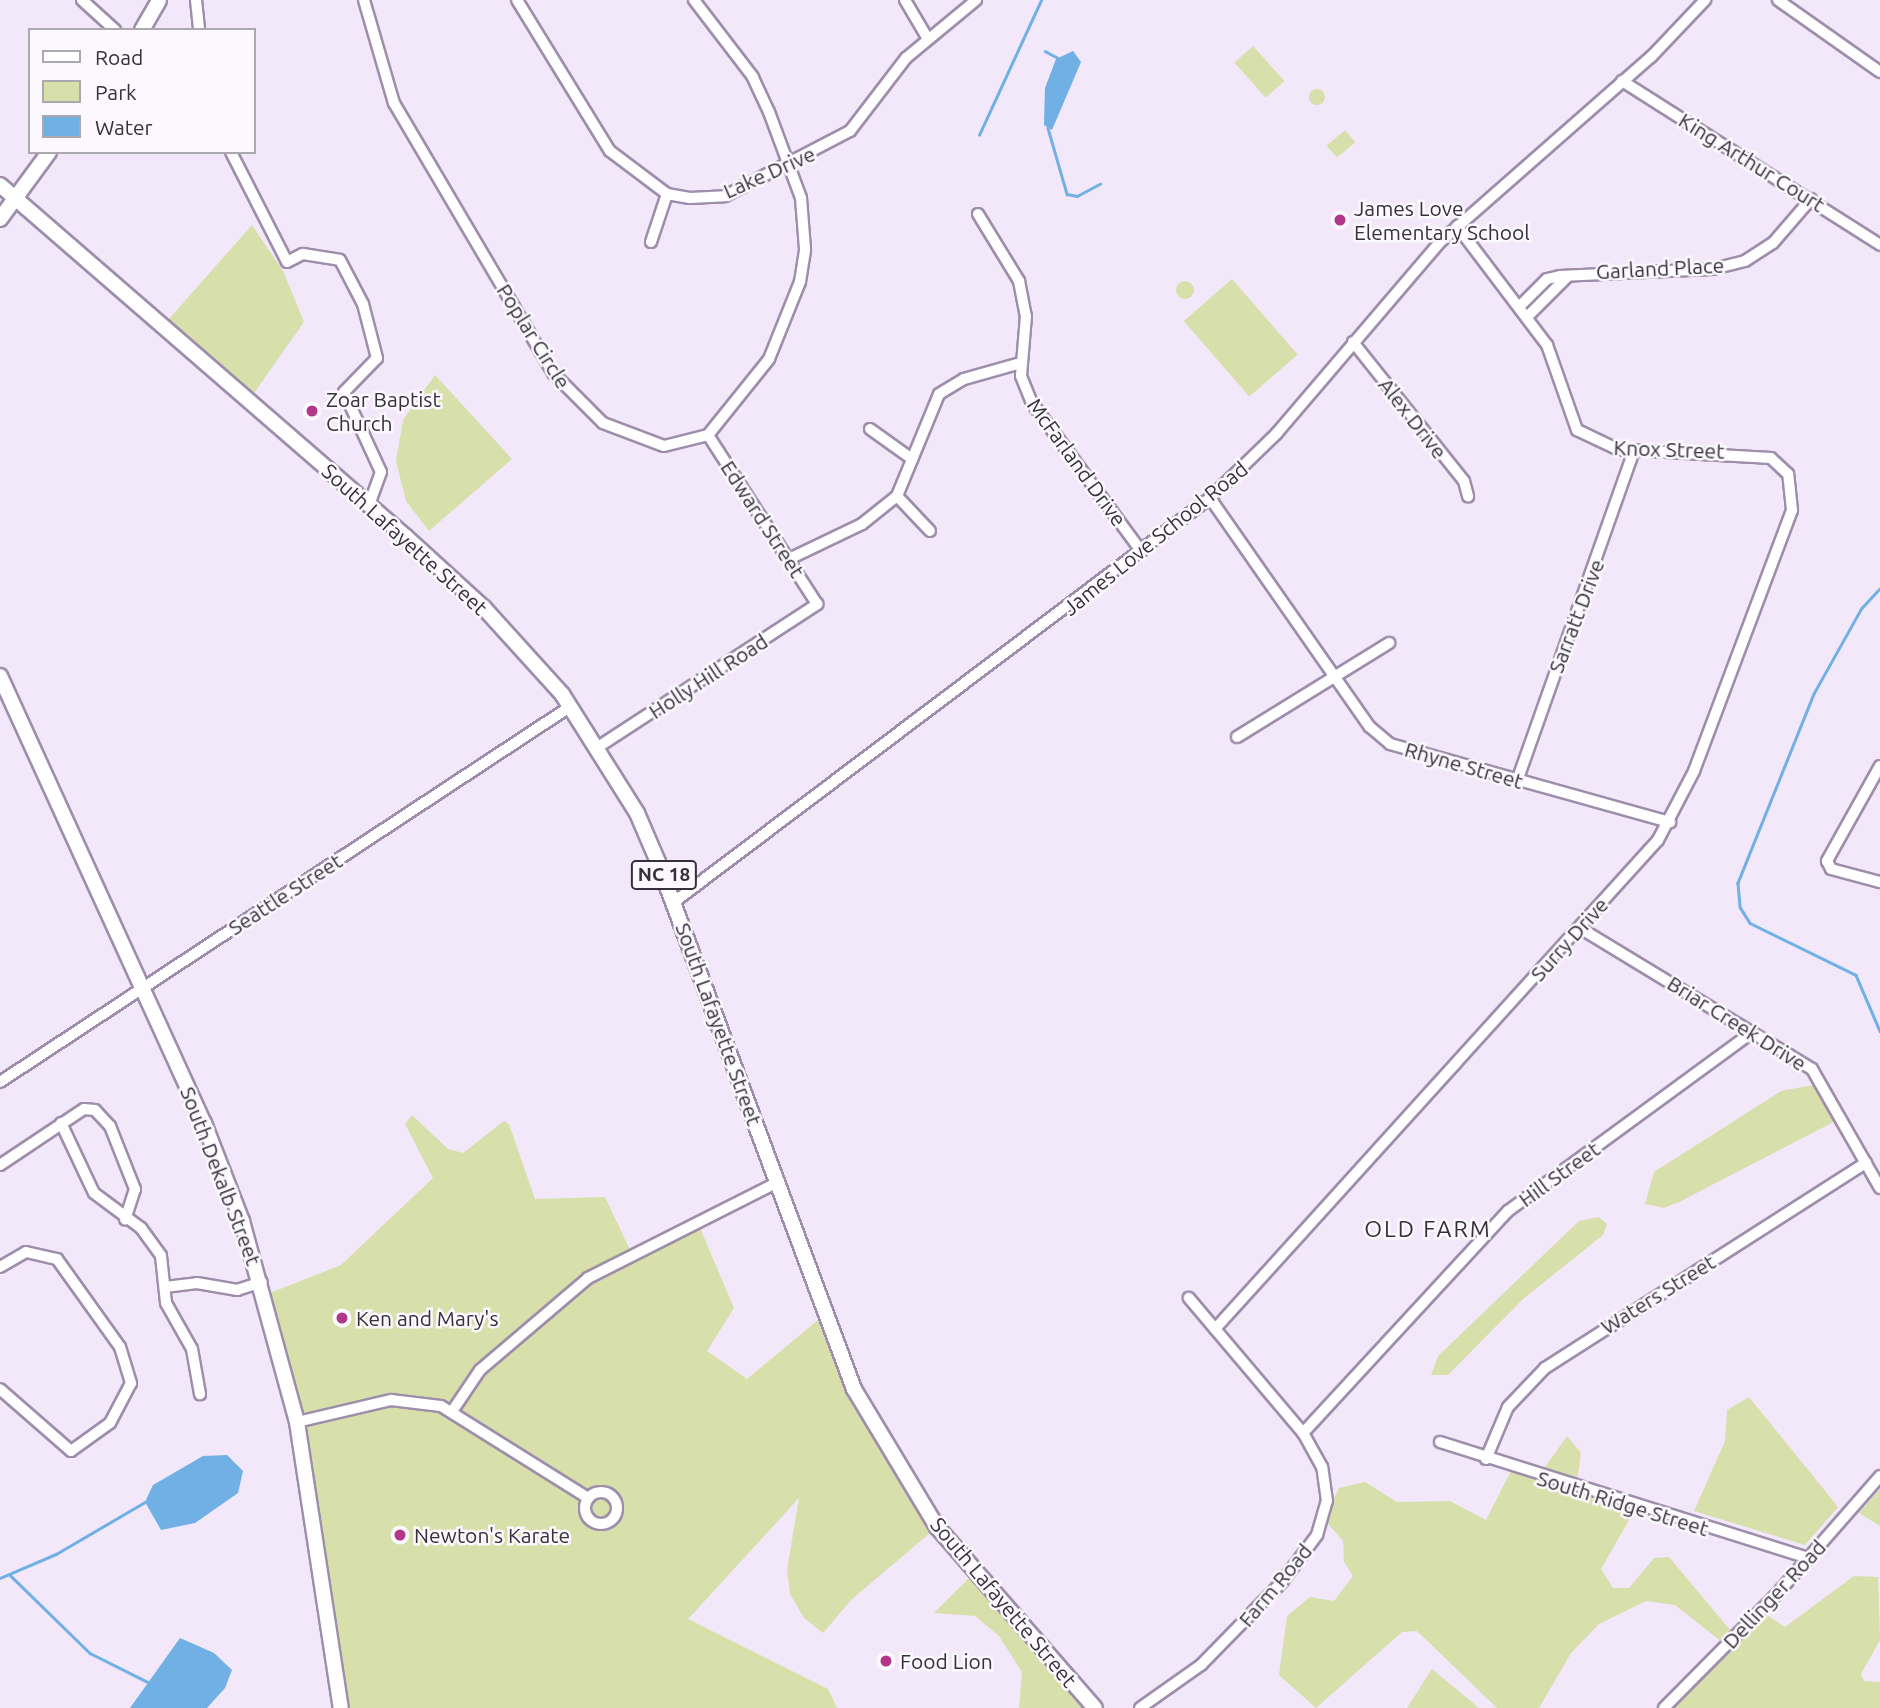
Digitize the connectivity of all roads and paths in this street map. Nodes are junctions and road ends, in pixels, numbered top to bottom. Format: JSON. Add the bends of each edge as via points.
{"nodes":[{"id":1,"x":82,"y":0,"type":"edge"},
{"id":2,"x":159,"y":0,"type":"edge"},
{"id":3,"x":196,"y":0,"type":"edge"},
{"id":4,"x":365,"y":0,"type":"edge"},
{"id":5,"x":517,"y":0,"type":"edge"},
{"id":6,"x":694,"y":0,"type":"edge"},
{"id":7,"x":905,"y":0,"type":"edge"},
{"id":8,"x":976,"y":0,"type":"edge"},
{"id":9,"x":1705,"y":0,"type":"edge"},
{"id":10,"x":1778,"y":0,"type":"edge"},
{"id":11,"x":113,"y":28,"type":"edge"},
{"id":12,"x":143,"y":28,"type":"edge"},
{"id":13,"x":199,"y":28,"type":"edge"},
{"id":14,"x":928,"y":39,"type":"junction"},
{"id":15,"x":1880,"y":72,"type":"edge"},
{"id":16,"x":1622,"y":81,"type":"junction"},
{"id":17,"x":47,"y":154,"type":"edge"},
{"id":18,"x":232,"y":154,"type":"edge"},
{"id":19,"x":789,"y":166,"type":"junction"},
{"id":20,"x":0,"y":185,"type":"edge"},
{"id":21,"x":667,"y":194,"type":"junction"},
{"id":22,"x":15,"y":197,"type":"junction"},
{"id":23,"x":1811,"y":199,"type":"junction"},
{"id":24,"x":978,"y":214,"type":"dead end"},
{"id":25,"x":0,"y":219,"type":"edge"},
{"id":26,"x":1457,"y":226,"type":"junction"},
{"id":27,"x":651,"y":243,"type":"dead end"},
{"id":28,"x":1880,"y":245,"type":"edge"},
{"id":29,"x":1568,"y":276,"type":"junction"},
{"id":30,"x":1520,"y":306,"type":"junction"},
{"id":31,"x":1527,"y":317,"type":"junction"},
{"id":32,"x":1353,"y":342,"type":"junction"},
{"id":33,"x":1021,"y":363,"type":"junction"},
{"id":34,"x":870,"y":429,"type":"dead end"},
{"id":35,"x":708,"y":435,"type":"junction"},
{"id":36,"x":1634,"y":451,"type":"junction"},
{"id":37,"x":912,"y":459,"type":"junction"},
{"id":38,"x":1788,"y":474,"type":"joint"},
{"id":39,"x":897,"y":496,"type":"junction"},
{"id":40,"x":1468,"y":496,"type":"dead end"},
{"id":41,"x":1210,"y":498,"type":"junction"},
{"id":42,"x":369,"y":505,"type":"junction"},
{"id":43,"x":930,"y":531,"type":"dead end"},
{"id":44,"x":1141,"y":551,"type":"junction"},
{"id":45,"x":789,"y":559,"type":"junction"},
{"id":46,"x":817,"y":604,"type":"joint"},
{"id":47,"x":1389,"y":643,"type":"dead end"},
{"id":48,"x":0,"y":676,"type":"edge"},
{"id":49,"x":1335,"y":676,"type":"junction"},
{"id":50,"x":571,"y":706,"type":"junction"},
{"id":51,"x":1237,"y":737,"type":"dead end"},
{"id":52,"x":598,"y":747,"type":"junction"},
{"id":53,"x":1880,"y":766,"type":"edge"},
{"id":54,"x":1517,"y":781,"type":"junction"},
{"id":55,"x":1670,"y":822,"type":"junction"},
{"id":56,"x":1880,"y":882,"type":"edge"},
{"id":57,"x":674,"y":902,"type":"junction"},
{"id":58,"x":1580,"y":928,"type":"junction"},
{"id":59,"x":143,"y":987,"type":"junction"},
{"id":60,"x":1753,"y":1032,"type":"junction"},
{"id":61,"x":0,"y":1082,"type":"edge"},
{"id":62,"x":61,"y":1124,"type":"junction"},
{"id":63,"x":1866,"y":1163,"type":"junction"},
{"id":64,"x":0,"y":1165,"type":"edge"},
{"id":65,"x":776,"y":1183,"type":"junction"},
{"id":66,"x":1880,"y":1188,"type":"edge"},
{"id":67,"x":125,"y":1219,"type":"junction"},
{"id":68,"x":0,"y":1267,"type":"edge"},
{"id":69,"x":261,"y":1282,"type":"junction"},
{"id":70,"x":165,"y":1287,"type":"junction"},
{"id":71,"x":1189,"y":1298,"type":"dead end"},
{"id":72,"x":1215,"y":1329,"type":"junction"},
{"id":73,"x":0,"y":1390,"type":"edge"},
{"id":74,"x":200,"y":1394,"type":"dead end"},
{"id":75,"x":453,"y":1410,"type":"junction"},
{"id":76,"x":297,"y":1422,"type":"junction"},
{"id":77,"x":1303,"y":1433,"type":"junction"},
{"id":78,"x":1440,"y":1442,"type":"dead end"},
{"id":79,"x":1486,"y":1459,"type":"junction"},
{"id":80,"x":1880,"y":1476,"type":"edge"},
{"id":81,"x":588,"y":1498,"type":"dead end"},
{"id":82,"x":1808,"y":1558,"type":"junction"},
{"id":83,"x":341,"y":1708,"type":"edge"},
{"id":84,"x":1095,"y":1708,"type":"edge"},
{"id":85,"x":1140,"y":1708,"type":"edge"},
{"id":86,"x":1664,"y":1708,"type":"edge"}],
"edges":[{"from":1,"to":11,"type":"street"},
{"from":2,"to":12,"type":"main road"},
{"from":3,"to":13,"type":"street"},
{"from":4,"to":35,"type":"street","name":"Poplar Circle","via":[[394,103],[553,373],[577,402],[620,433],[664,446]]},
{"from":5,"to":21,"type":"street","via":[[553,68],[610,151]]},
{"from":6,"to":19,"type":"street","via":[[753,77]]},
{"from":7,"to":14,"type":"street"},
{"from":8,"to":14,"type":"street","name":"Lake Drive"},
{"from":9,"to":16,"type":"street","name":"James Love School Road"},
{"from":10,"to":15,"type":"street"},
{"from":14,"to":19,"type":"street","name":"Lake Drive","via":[[850,131]]},
{"from":16,"to":23,"type":"street","name":"King Arthur Court"},
{"from":16,"to":26,"type":"street","name":"James Love School Road"},
{"from":17,"to":22,"type":"main road"},
{"from":18,"to":42,"type":"street","via":[[287,262],[303,254],[340,260],[363,304],[377,358],[344,392],[381,472],[381,487]]},
{"from":19,"to":21,"type":"street","name":"Lake Drive","via":[[725,196]]},
{"from":19,"to":35,"type":"street","via":[[801,198],[800,282],[769,359]]},
{"from":20,"to":22,"type":"main road","name":"South Lafayette Street","number":"NC 18"},
{"from":21,"to":27,"type":"street"},
{"from":22,"to":25,"type":"main road"},
{"from":22,"to":42,"type":"main road","name":"South Lafayette Street","number":"NC 18"},
{"from":23,"to":28,"type":"street","name":"King Arthur Court"},
{"from":23,"to":29,"type":"street","name":"Garland Place","via":[[1773,243],[1730,266]]},
{"from":24,"to":33,"type":"street","name":"McFarland Drive","via":[[1020,281],[1026,316]]},
{"from":26,"to":30,"type":"street","name":"Knox Street"},
{"from":26,"to":32,"type":"street","name":"James Love School Road"},
{"from":29,"to":30,"type":"street","name":"Garland Place","via":[[1547,279]]},
{"from":29,"to":31,"type":"street","name":"Garland Place"},
{"from":30,"to":31,"type":"street","name":"Knox Street"},
{"from":31,"to":36,"type":"street","name":"Knox Street","via":[[1557,365],[1577,430],[1600,445]]},
{"from":32,"to":40,"type":"street","name":"Alex Drive","via":[[1464,481]]},
{"from":32,"to":41,"type":"street","name":"James Love School Road","via":[[1277,433]]},
{"from":33,"to":37,"type":"street","via":[[964,379],[939,394]]},
{"from":33,"to":44,"type":"street","name":"McFarland Drive","via":[[1032,403]]},
{"from":34,"to":37,"type":"street"},
{"from":35,"to":45,"type":"street","name":"Edward Street"},
{"from":36,"to":38,"type":"street","name":"Knox Street","via":[[1758,454]]},
{"from":36,"to":54,"type":"street","name":"Sarratt Drive"},
{"from":37,"to":39,"type":"street"},
{"from":38,"to":55,"type":"street","name":"Surry Drive","via":[[1788,524]]},
{"from":39,"to":43,"type":"street"},
{"from":39,"to":45,"type":"street","via":[[862,524]]},
{"from":41,"to":44,"type":"street","name":"James Love School Road"},
{"from":41,"to":49,"type":"street","name":"Rhyne Street"},
{"from":42,"to":50,"type":"main road","name":"South Lafayette Street","number":"NC 18","via":[[484,608]]},
{"from":44,"to":57,"type":"street","name":"James Love School Road"},
{"from":45,"to":46,"type":"street","name":"Edward Street"},
{"from":46,"to":52,"type":"street","name":"Holly Hill Road"},
{"from":47,"to":49,"type":"street"},
{"from":48,"to":59,"type":"main road","name":"South Dekalb Street"},
{"from":49,"to":51,"type":"street"},
{"from":49,"to":54,"type":"street","name":"Rhyne Street","via":[[1390,744]]},
{"from":50,"to":52,"type":"main road","name":"South Lafayette Street","number":"NC 18"},
{"from":50,"to":59,"type":"street","name":"Seattle Street"},
{"from":52,"to":57,"type":"main road","name":"South Lafayette Street","number":"NC 18","via":[[637,813]]},
{"from":53,"to":56,"type":"street","via":[[1827,861],[1831,869]]},
{"from":54,"to":55,"type":"street","name":"Rhyne Street"},
{"from":55,"to":58,"type":"street","name":"Surry Drive"},
{"from":57,"to":65,"type":"main road","name":"South Lafayette Street","number":"NC 18"},
{"from":58,"to":60,"type":"street","name":"Briar Creek Drive"},
{"from":58,"to":72,"type":"street","name":"Surry Drive"},
{"from":59,"to":61,"type":"street","name":"Seattle Street"},
{"from":59,"to":69,"type":"main road","name":"South Dekalb Street","via":[[204,1123]]},
{"from":60,"to":63,"type":"street","name":"Briar Creek Drive","via":[[1818,1076]]},
{"from":60,"to":77,"type":"street","name":"Hill Street","via":[[1508,1211]]},
{"from":62,"to":64,"type":"street"},
{"from":62,"to":67,"type":"street","via":[[94,1193]]},
{"from":62,"to":67,"type":"street","via":[[84,1109],[104,1116],[135,1189]]},
{"from":63,"to":66,"type":"street","name":"Briar Creek Drive"},
{"from":63,"to":79,"type":"street","name":"Waters Street","via":[[1545,1368],[1503,1415]]},
{"from":65,"to":75,"type":"street","via":[[588,1278],[480,1370]]},
{"from":65,"to":84,"type":"main road","name":"South Lafayette Street","number":"NC 18","via":[[854,1389],[903,1476],[974,1573]]},
{"from":67,"to":70,"type":"street","via":[[150,1238]]},
{"from":68,"to":73,"type":"street","via":[[26,1252],[57,1259],[120,1348],[131,1383],[110,1423],[71,1451]]},
{"from":69,"to":70,"type":"street","via":[[237,1290],[197,1283]]},
{"from":69,"to":76,"type":"main road","name":"South Dekalb Street"},
{"from":70,"to":74,"type":"street","via":[[166,1303],[192,1349]]},
{"from":71,"to":72,"type":"street","name":"Farm Road"},
{"from":72,"to":77,"type":"street","name":"Farm Road"},
{"from":75,"to":76,"type":"street","via":[[391,1400]]},
{"from":75,"to":81,"type":"street"},
{"from":76,"to":83,"type":"main road","name":"South Dekalb Street"},
{"from":77,"to":85,"type":"street","name":"Farm Road","via":[[1327,1485],[1317,1535],[1226,1642]]},
{"from":78,"to":79,"type":"street","name":"South Ridge Street"},
{"from":79,"to":82,"type":"street","name":"South Ridge Street"},
{"from":80,"to":82,"type":"street","name":"Dellinger Road"},
{"from":82,"to":86,"type":"street","name":"Dellinger Road"}]}
